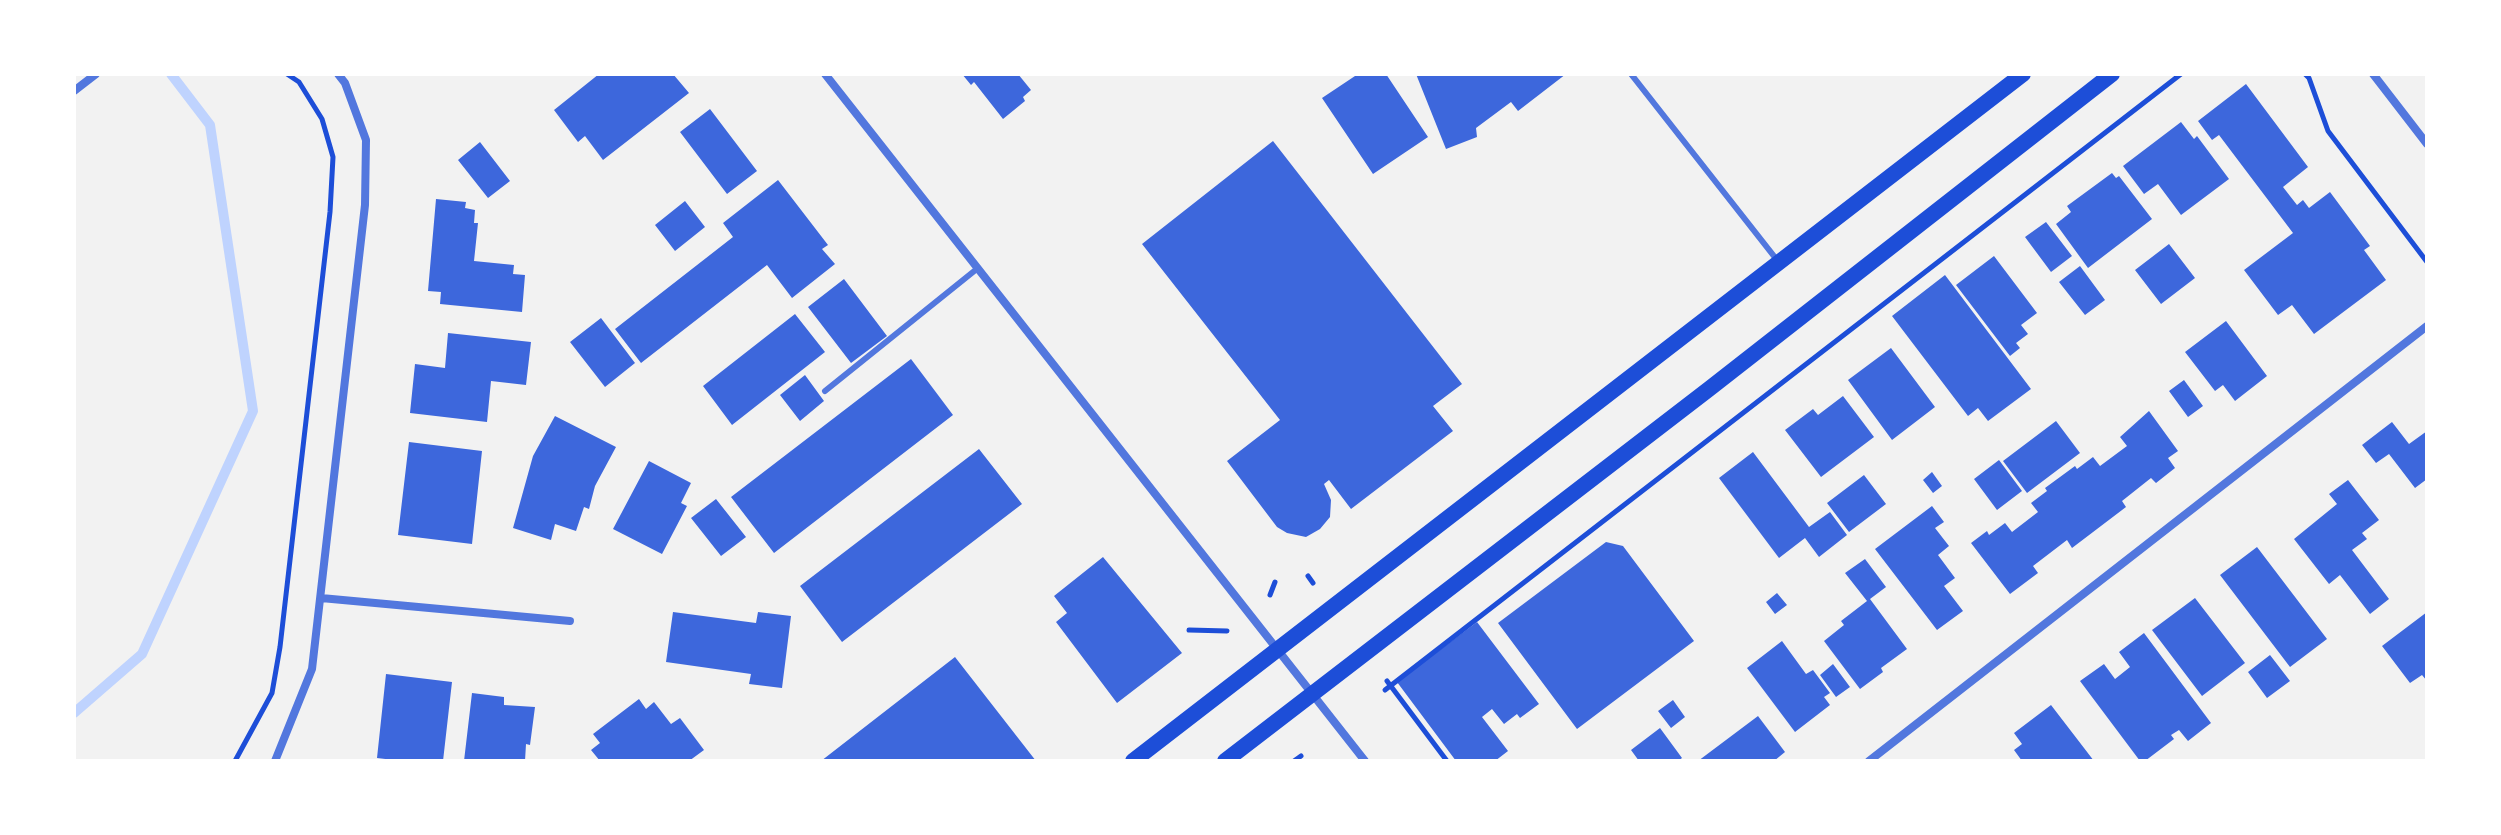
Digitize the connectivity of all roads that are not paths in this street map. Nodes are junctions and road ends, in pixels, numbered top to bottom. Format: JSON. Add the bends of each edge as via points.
{"nodes":[{"id":1,"x":96,"y":74,"type":"edge"},
{"id":2,"x":338,"y":74,"type":"edge"},
{"id":3,"x":825,"y":74,"type":"edge"},
{"id":4,"x":1631,"y":74,"type":"edge"},
{"id":5,"x":2023,"y":74,"type":"edge"},
{"id":6,"x":2112,"y":74,"type":"edge"},
{"id":7,"x":2373,"y":74,"type":"edge"},
{"id":8,"x":74,"y":91,"type":"edge"},
{"id":9,"x":2427,"y":144,"type":"edge"},
{"id":10,"x":1778,"y":261,"type":"junction"},
{"id":11,"x":978,"y":268,"type":"junction"},
{"id":12,"x":2427,"y":326,"type":"edge"},
{"id":13,"x":825,"y":391,"type":"dead end"},
{"id":14,"x":321,"y":598,"type":"junction"},
{"id":15,"x":570,"y":621,"type":"dead end"},
{"id":16,"x":1277,"y":649,"type":"junction"},
{"id":17,"x":1312,"y":693,"type":"junction"},
{"id":18,"x":275,"y":761,"type":"edge"},
{"id":19,"x":1133,"y":761,"type":"edge"},
{"id":20,"x":1225,"y":761,"type":"edge"},
{"id":21,"x":1365,"y":761,"type":"edge"},
{"id":22,"x":1869,"y":761,"type":"edge"}],
"edges":[{"from":1,"to":8,"type":"street"},
{"from":2,"to":14,"type":"street","via":[[366,140],[365,205]]},
{"from":3,"to":11,"type":"street"},
{"from":4,"to":10,"type":"lane"},
{"from":5,"to":10,"type":"main road"},
{"from":6,"to":17,"type":"main road"},
{"from":7,"to":9,"type":"street"},
{"from":10,"to":16,"type":"main road"},
{"from":11,"to":13,"type":"lane"},
{"from":11,"to":16,"type":"street"},
{"from":12,"to":22,"type":"street"},
{"from":14,"to":15,"type":"street"},
{"from":14,"to":18,"type":"street","via":[[312,669]]},
{"from":16,"to":17,"type":"street"},
{"from":16,"to":19,"type":"main road"},
{"from":17,"to":20,"type":"main road"},
{"from":17,"to":21,"type":"street"}]}
